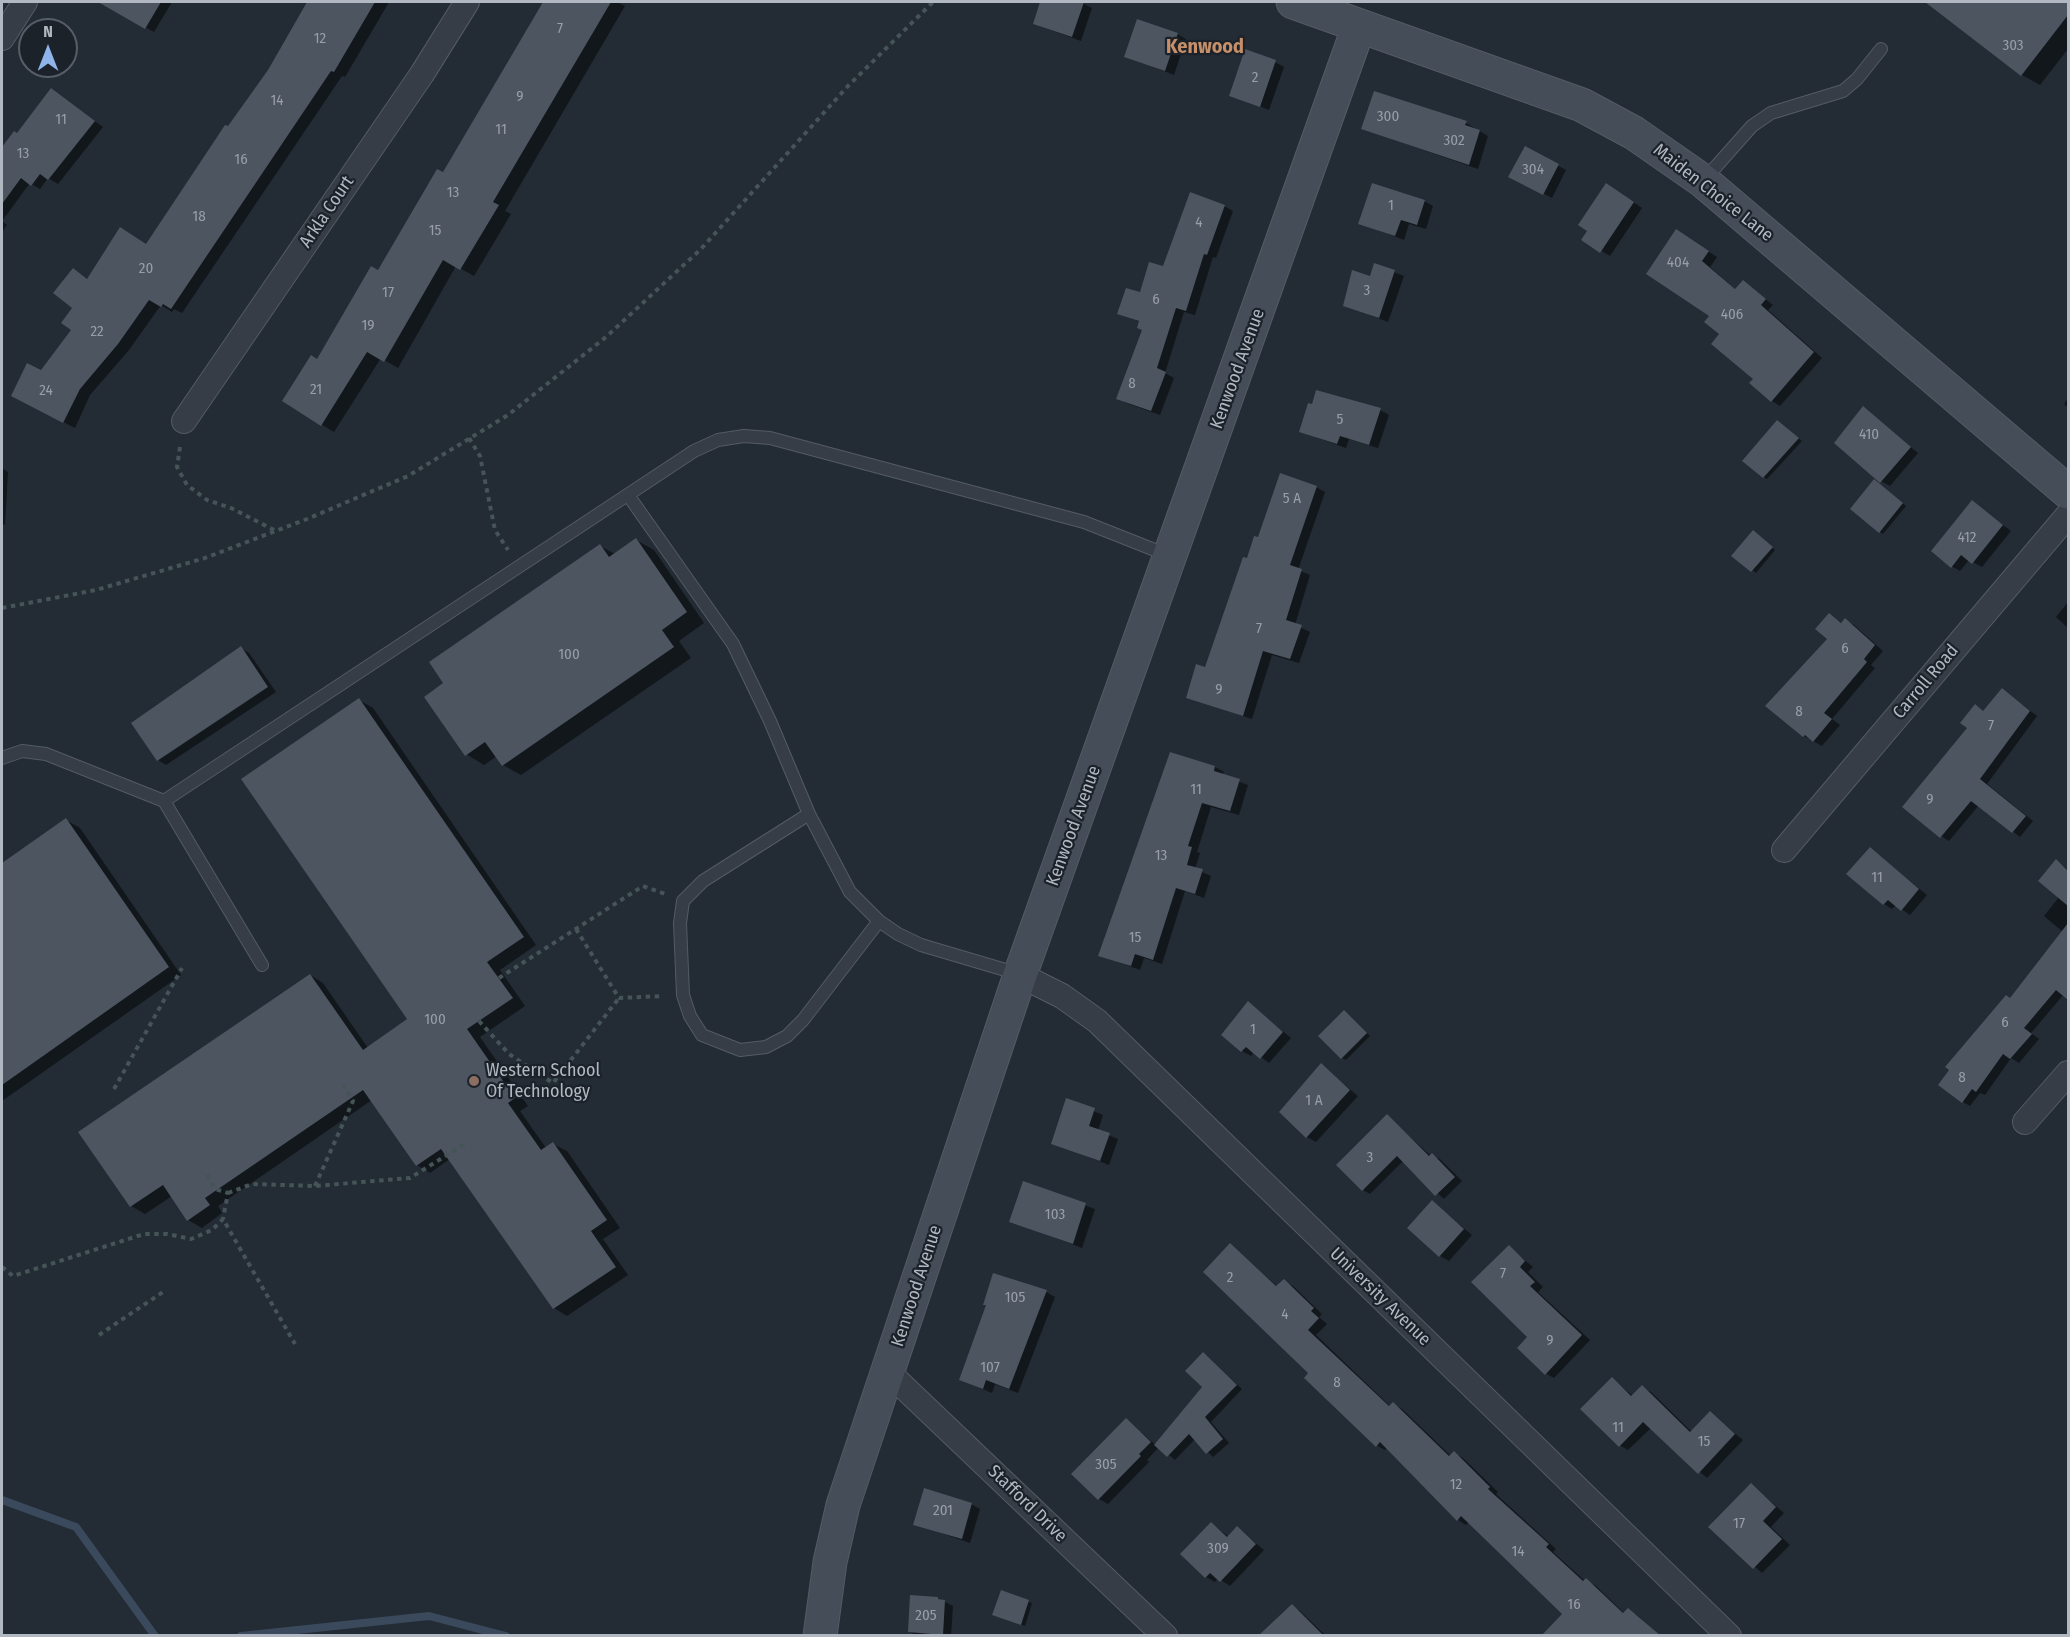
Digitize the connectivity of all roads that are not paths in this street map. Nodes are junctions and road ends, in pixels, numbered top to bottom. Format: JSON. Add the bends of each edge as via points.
{"nodes":[{"id":1,"x":24,"y":2,"type":"edge"},
{"id":2,"x":467,"y":2,"type":"edge"},
{"id":3,"x":1293,"y":2,"type":"edge"},
{"id":4,"x":1359,"y":26,"type":"junction"},
{"id":5,"x":2,"y":38,"type":"edge"},
{"id":6,"x":1881,"y":48,"type":"dead end"},
{"id":7,"x":1703,"y":181,"type":"junction"},
{"id":8,"x":184,"y":421,"type":"road end"},
{"id":9,"x":2068,"y":492,"type":"edge"},
{"id":10,"x":628,"y":495,"type":"junction"},
{"id":11,"x":2068,"y":515,"type":"edge"},
{"id":12,"x":1171,"y":556,"type":"junction"},
{"id":13,"x":2,"y":758,"type":"edge"},
{"id":14,"x":164,"y":801,"type":"junction"},
{"id":15,"x":809,"y":814,"type":"junction"},
{"id":16,"x":1784,"y":850,"type":"dead end"},
{"id":17,"x":879,"y":921,"type":"junction"},
{"id":18,"x":262,"y":965,"type":"dead end"},
{"id":19,"x":1020,"y":975,"type":"junction"},
{"id":20,"x":2068,"y":1073,"type":"edge"},
{"id":21,"x":2025,"y":1122,"type":"dead end"},
{"id":22,"x":889,"y":1373,"type":"junction"},
{"id":23,"x":820,"y":1635,"type":"edge"},
{"id":24,"x":1165,"y":1635,"type":"edge"},
{"id":25,"x":1729,"y":1635,"type":"edge"}],
"edges":[{"from":1,"to":5,"type":"street"},
{"from":2,"to":8,"type":"street","name":"Arkla Court","via":[[422,74]]},
{"from":3,"to":4,"type":"street","name":"Maiden Choice Lane"},
{"from":4,"to":7,"type":"street","name":"Maiden Choice Lane","via":[[1582,105],[1634,133]]},
{"from":4,"to":12,"type":"street","name":"Kenwood Avenue"},
{"from":6,"to":7,"type":"lane","via":[[1857,80],[1843,91],[1771,113],[1752,126]]},
{"from":7,"to":9,"type":"street","name":"Maiden Choice Lane"},
{"from":10,"to":12,"type":"lane","via":[[694,451],[718,440],[770,438],[1084,522]]},
{"from":10,"to":14,"type":"lane"},
{"from":10,"to":15,"type":"lane","via":[[733,644]]},
{"from":11,"to":16,"type":"street","name":"Carroll Road"},
{"from":12,"to":19,"type":"street","name":"Kenwood Avenue"},
{"from":13,"to":14,"type":"lane","via":[[22,751],[46,754]]},
{"from":14,"to":18,"type":"lane"},
{"from":15,"to":17,"type":"lane","via":[[850,892]]},
{"from":15,"to":17,"type":"lane","via":[[703,881],[683,901],[683,995],[702,1035],[740,1050],[766,1047],[787,1036]]},
{"from":17,"to":19,"type":"lane","via":[[921,945]]},
{"from":19,"to":22,"type":"street","name":"Kenwood Avenue"},
{"from":19,"to":25,"type":"street","name":"University Avenue","via":[[1062,996],[1097,1021]]},
{"from":20,"to":21,"type":"street"},
{"from":22,"to":23,"type":"street","name":"Kenwood Avenue","via":[[843,1505],[828,1572]]},
{"from":22,"to":24,"type":"street","name":"Stafford Drive"}]}
